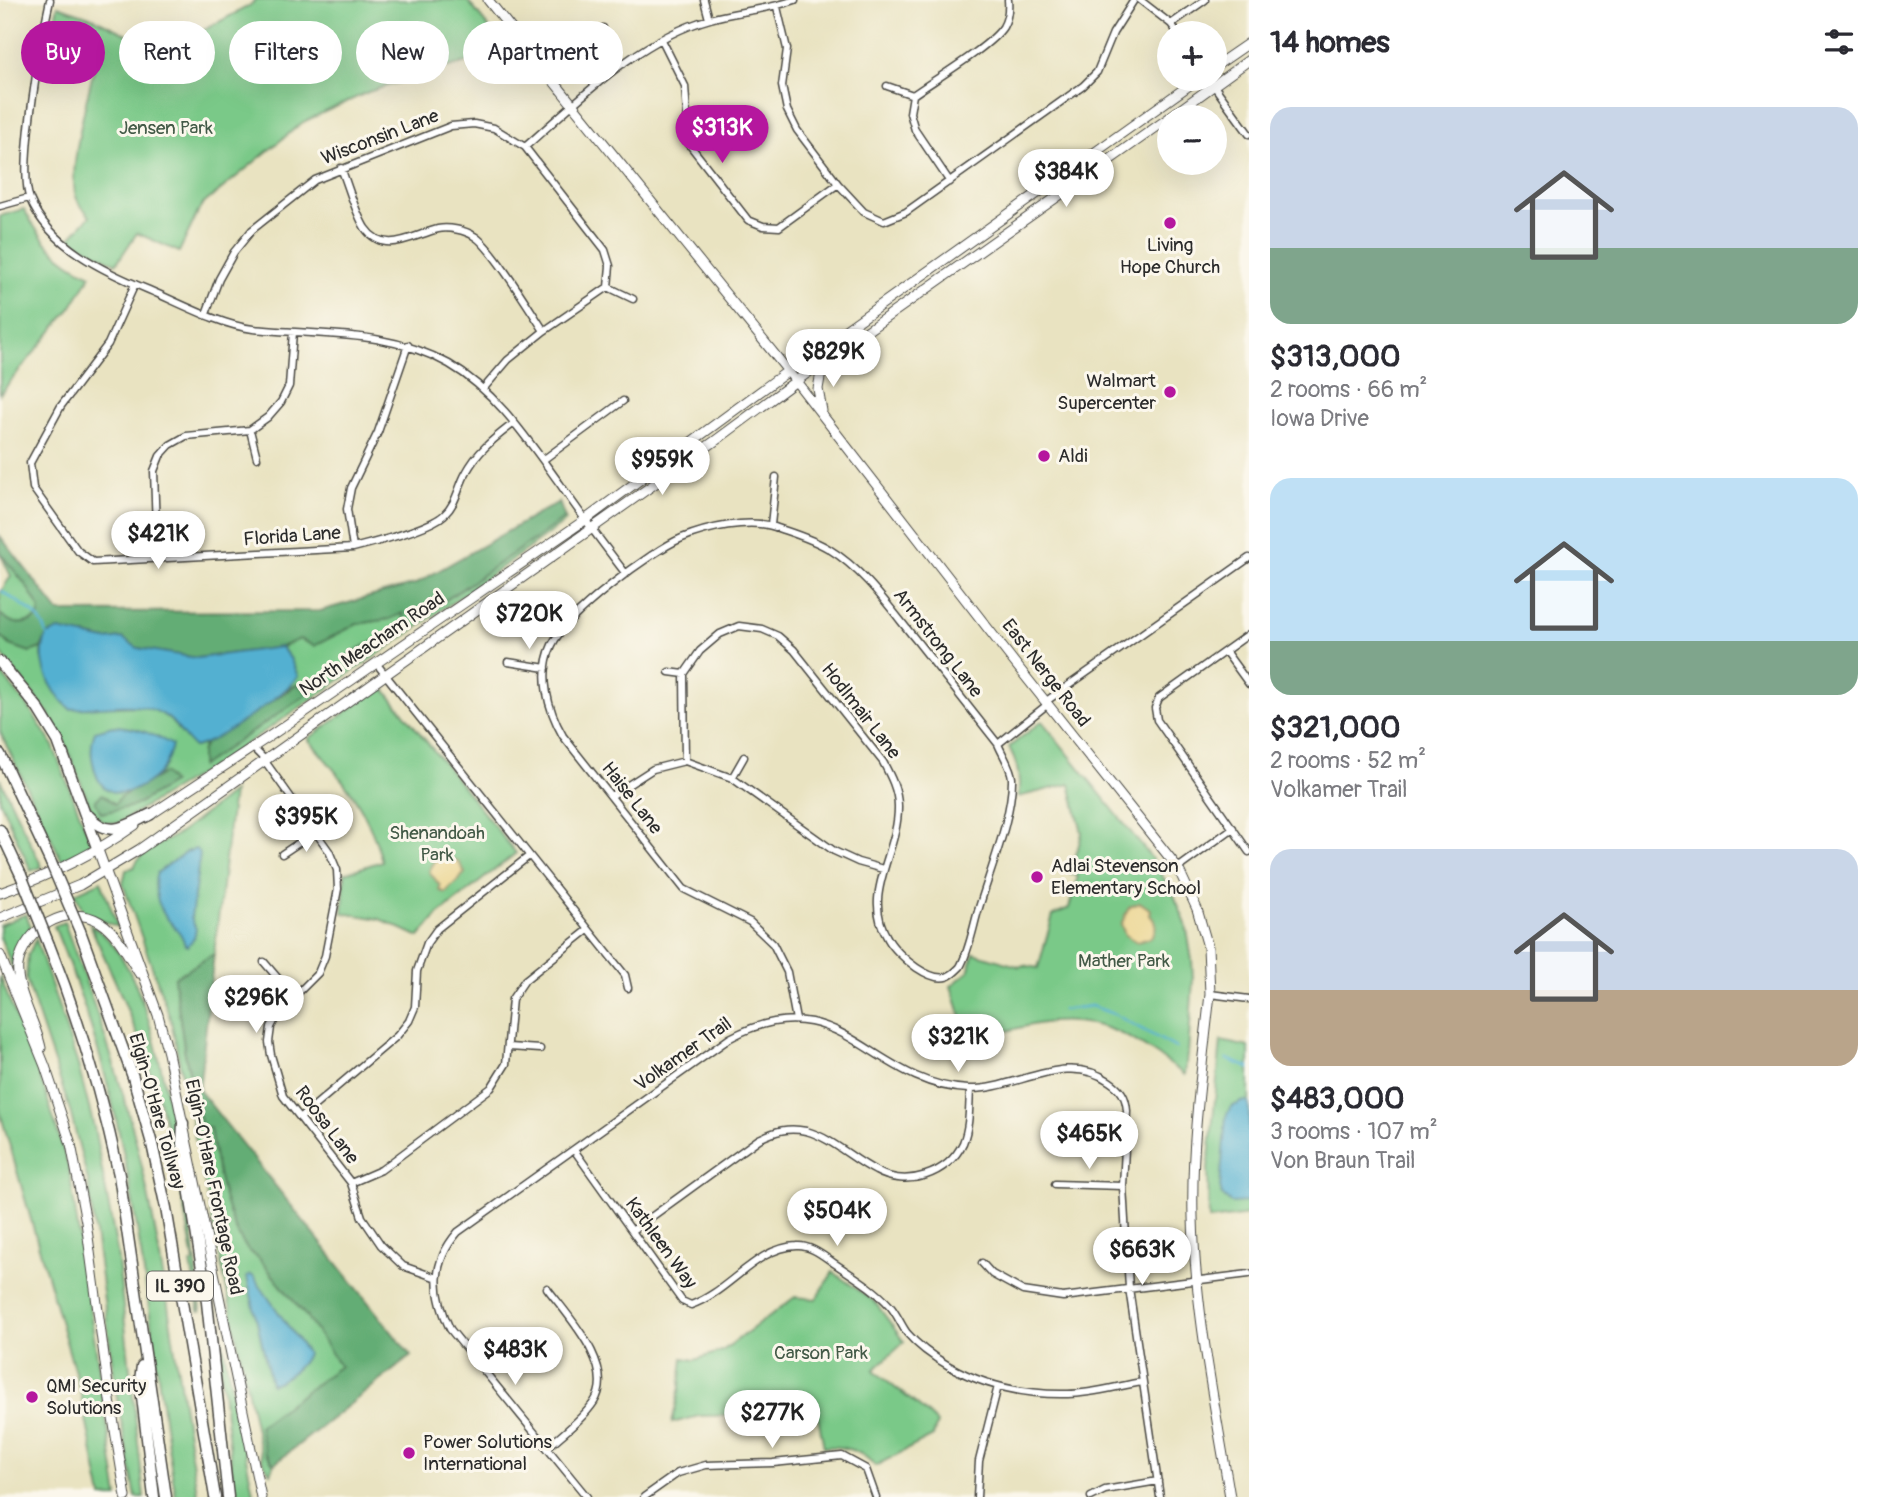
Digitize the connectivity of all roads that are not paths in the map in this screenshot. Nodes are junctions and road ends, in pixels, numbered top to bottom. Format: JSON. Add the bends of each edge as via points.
{"nodes":[{"id":1,"x":50,"y":0,"type":"edge"},
{"id":2,"x":488,"y":0,"type":"edge"},
{"id":3,"x":704,"y":0,"type":"edge"},
{"id":4,"x":795,"y":0,"type":"edge"},
{"id":5,"x":1008,"y":0,"type":"edge"},
{"id":6,"x":1134,"y":0,"type":"edge"},
{"id":7,"x":1140,"y":0,"type":"edge"},
{"id":8,"x":1205,"y":0,"type":"edge"},
{"id":9,"x":777,"y":7,"type":"junction"},
{"id":10,"x":709,"y":19,"type":"junction"},
{"id":11,"x":1167,"y":21,"type":"edge"},
{"id":12,"x":1175,"y":21,"type":"edge"},
{"id":13,"x":662,"y":40,"type":"junction"},
{"id":14,"x":1249,"y":44,"type":"edge"},
{"id":15,"x":1227,"y":58,"type":"edge"},
{"id":16,"x":1249,"y":60,"type":"edge"},
{"id":17,"x":623,"y":64,"type":"edge"},
{"id":18,"x":1227,"y":73,"type":"edge"},
{"id":19,"x":599,"y":84,"type":"edge"},
{"id":20,"x":887,"y":86,"type":"dead end"},
{"id":21,"x":1181,"y":91,"type":"edge"},
{"id":22,"x":1200,"y":91,"type":"edge"},
{"id":23,"x":1217,"y":91,"type":"edge"},
{"id":24,"x":914,"y":95,"type":"junction"},
{"id":25,"x":573,"y":105,"type":"junction"},
{"id":26,"x":1184,"y":105,"type":"edge"},
{"id":27,"x":1157,"y":126,"type":"edge"},
{"id":28,"x":1249,"y":135,"type":"edge"},
{"id":29,"x":525,"y":147,"type":"junction"},
{"id":30,"x":341,"y":168,"type":"junction"},
{"id":31,"x":950,"y":181,"type":"junction"},
{"id":32,"x":838,"y":184,"type":"junction"},
{"id":33,"x":29,"y":198,"type":"junction"},
{"id":34,"x":0,"y":206,"type":"edge"},
{"id":35,"x":135,"y":284,"type":"junction"},
{"id":36,"x":608,"y":287,"type":"junction"},
{"id":37,"x":633,"y":299,"type":"dead end"},
{"id":38,"x":206,"y":314,"type":"junction"},
{"id":39,"x":544,"y":331,"type":"junction"},
{"id":40,"x":293,"y":332,"type":"junction"},
{"id":41,"x":408,"y":345,"type":"junction"},
{"id":42,"x":823,"y":361,"type":"junction"},
{"id":43,"x":788,"y":371,"type":"junction"},
{"id":44,"x":796,"y":381,"type":"junction"},
{"id":45,"x":484,"y":388,"type":"junction"},
{"id":46,"x":623,"y":401,"type":"dead end"},
{"id":47,"x":824,"y":416,"type":"junction"},
{"id":48,"x":514,"y":423,"type":"junction"},
{"id":49,"x":250,"y":430,"type":"junction"},
{"id":50,"x":257,"y":458,"type":"dead end"},
{"id":51,"x":542,"y":460,"type":"junction"},
{"id":52,"x":776,"y":477,"type":"dead end"},
{"id":53,"x":585,"y":520,"type":"junction"},
{"id":54,"x":771,"y":525,"type":"junction"},
{"id":55,"x":592,"y":528,"type":"junction"},
{"id":56,"x":353,"y":548,"type":"junction"},
{"id":57,"x":157,"y":558,"type":"junction"},
{"id":58,"x":1249,"y":558,"type":"edge"},
{"id":59,"x":626,"y":574,"type":"junction"},
{"id":60,"x":1249,"y":634,"type":"edge"},
{"id":61,"x":1225,"y":651,"type":"junction"},
{"id":62,"x":0,"y":662,"type":"edge"},
{"id":63,"x":508,"y":662,"type":"dead end"},
{"id":64,"x":376,"y":663,"type":"junction"},
{"id":65,"x":546,"y":668,"type":"junction"},
{"id":66,"x":669,"y":672,"type":"dead end"},
{"id":67,"x":384,"y":674,"type":"junction"},
{"id":68,"x":684,"y":674,"type":"junction"},
{"id":69,"x":1249,"y":684,"type":"edge"},
{"id":70,"x":1046,"y":703,"type":"junction"},
{"id":71,"x":998,"y":744,"type":"junction"},
{"id":72,"x":252,"y":747,"type":"junction"},
{"id":73,"x":0,"y":754,"type":"edge"},
{"id":74,"x":744,"y":757,"type":"dead end"},
{"id":75,"x":265,"y":760,"type":"junction"},
{"id":76,"x":685,"y":761,"type":"junction"},
{"id":77,"x":732,"y":778,"type":"junction"},
{"id":78,"x":611,"y":796,"type":"junction"},
{"id":79,"x":85,"y":811,"type":"junction"},
{"id":80,"x":151,"y":814,"type":"junction"},
{"id":81,"x":1233,"y":828,"type":"junction"},
{"id":82,"x":0,"y":830,"type":"edge"},
{"id":83,"x":315,"y":832,"type":"junction"},
{"id":84,"x":99,"y":850,"type":"junction"},
{"id":85,"x":1249,"y":852,"type":"edge"},
{"id":86,"x":282,"y":854,"type":"dead end"},
{"id":87,"x":529,"y":856,"type":"junction"},
{"id":88,"x":1178,"y":868,"type":"junction"},
{"id":89,"x":883,"y":869,"type":"junction"},
{"id":90,"x":107,"y":871,"type":"junction"},
{"id":91,"x":0,"y":893,"type":"edge"},
{"id":92,"x":0,"y":918,"type":"edge"},
{"id":93,"x":588,"y":930,"type":"junction"},
{"id":94,"x":1,"y":958,"type":"edge"},
{"id":95,"x":264,"y":961,"type":"dead end"},
{"id":96,"x":948,"y":977,"type":"joint"},
{"id":97,"x":148,"y":986,"type":"junction"},
{"id":98,"x":628,"y":988,"type":"dead end"},
{"id":99,"x":1210,"y":994,"type":"junction"},
{"id":100,"x":293,"y":996,"type":"junction"},
{"id":101,"x":1249,"y":999,"type":"edge"},
{"id":102,"x":796,"y":1020,"type":"junction"},
{"id":103,"x":509,"y":1047,"type":"junction"},
{"id":104,"x":540,"y":1049,"type":"dead end"},
{"id":105,"x":45,"y":1066,"type":"junction"},
{"id":106,"x":970,"y":1089,"type":"junction"},
{"id":107,"x":300,"y":1118,"type":"junction"},
{"id":108,"x":183,"y":1123,"type":"junction"},
{"id":109,"x":574,"y":1150,"type":"junction"},
{"id":110,"x":351,"y":1184,"type":"junction"},
{"id":111,"x":1055,"y":1184,"type":"dead end"},
{"id":112,"x":1123,"y":1185,"type":"junction"},
{"id":113,"x":632,"y":1231,"type":"junction"},
{"id":114,"x":982,"y":1263,"type":"dead end"},
{"id":115,"x":1249,"y":1274,"type":"edge"},
{"id":116,"x":437,"y":1278,"type":"junction"},
{"id":117,"x":1197,"y":1279,"type":"junction"},
{"id":118,"x":547,"y":1288,"type":"dead end"},
{"id":119,"x":1129,"y":1288,"type":"junction"},
{"id":120,"x":144,"y":1349,"type":"junction"},
{"id":121,"x":1142,"y":1382,"type":"junction"},
{"id":122,"x":998,"y":1386,"type":"junction"},
{"id":123,"x":547,"y":1448,"type":"junction"},
{"id":124,"x":1158,"y":1481,"type":"junction"},
{"id":125,"x":126,"y":1497,"type":"edge"},
{"id":126,"x":155,"y":1497,"type":"edge"},
{"id":127,"x":166,"y":1497,"type":"edge"},
{"id":128,"x":215,"y":1497,"type":"edge"},
{"id":129,"x":228,"y":1497,"type":"edge"},
{"id":130,"x":261,"y":1497,"type":"edge"},
{"id":131,"x":587,"y":1497,"type":"edge"},
{"id":132,"x":644,"y":1497,"type":"edge"},
{"id":133,"x":876,"y":1497,"type":"edge"},
{"id":134,"x":977,"y":1497,"type":"edge"},
{"id":135,"x":1091,"y":1497,"type":"edge"},
{"id":136,"x":1160,"y":1497,"type":"edge"},
{"id":137,"x":1230,"y":1497,"type":"edge"}],
"edges":[{"from":1,"to":33,"type":"street","via":[[29,135]]},
{"from":2,"to":25,"type":"main road","name":"East Nerge Road"},
{"from":3,"to":10,"type":"street"},
{"from":4,"to":9,"type":"street"},
{"from":5,"to":24,"type":"street","via":[[1002,28]]},
{"from":6,"to":31,"type":"street","via":[[1090,79]]},
{"from":7,"to":11,"type":"street"},
{"from":8,"to":12,"type":"street"},
{"from":9,"to":10,"type":"street"},
{"from":9,"to":32,"type":"street","via":[[787,50],[782,86],[787,110]]},
{"from":10,"to":13,"type":"street"},
{"from":13,"to":17,"type":"street"},
{"from":13,"to":32,"type":"street","via":[[685,86],[689,144],[748,220],[779,227]]},
{"from":14,"to":15,"type":"main road"},
{"from":16,"to":18,"type":"main road","name":"North Meacham Road"},
{"from":19,"to":25,"type":"street"},
{"from":20,"to":24,"type":"street"},
{"from":21,"to":43,"type":"main road","name":"North Meacham Road"},
{"from":22,"to":26,"type":"main road","name":"North Meacham Road"},
{"from":23,"to":28,"type":"street"},
{"from":24,"to":31,"type":"street","via":[[910,113],[915,130]]},
{"from":25,"to":29,"type":"street"},
{"from":25,"to":43,"type":"main road","name":"East Nerge Road"},
{"from":27,"to":42,"type":"main road","name":"North Meacham Road"},
{"from":29,"to":30,"type":"street","name":"Wisconsin Lane","via":[[494,128],[451,126]]},
{"from":29,"to":36,"type":"street","via":[[605,250],[610,266]]},
{"from":30,"to":38,"type":"street","name":"Wisconsin Lane","via":[[315,180],[252,230],[219,279]]},
{"from":30,"to":39,"type":"street","via":[[365,228],[377,240],[397,243],[441,228],[476,236]]},
{"from":31,"to":32,"type":"street","via":[[906,212],[884,220],[864,212]]},
{"from":33,"to":34,"type":"street"},
{"from":33,"to":35,"type":"street","via":[[47,228],[69,248]]},
{"from":35,"to":38,"type":"street"},
{"from":35,"to":57,"type":"street","name":"Florida Lane","via":[[108,344],[61,406],[30,463],[33,488],[78,551],[93,562]]},
{"from":36,"to":37,"type":"street"},
{"from":36,"to":39,"type":"street"},
{"from":38,"to":40,"type":"street","via":[[249,328]]},
{"from":39,"to":45,"type":"street","via":[[508,360]]},
{"from":40,"to":41,"type":"street","via":[[375,337]]},
{"from":40,"to":49,"type":"street","via":[[289,386],[268,417]]},
{"from":41,"to":45,"type":"street","via":[[450,364]]},
{"from":41,"to":56,"type":"street","via":[[378,432],[351,488],[347,509]]},
{"from":42,"to":44,"type":"main road","name":"North Meacham Road"},
{"from":42,"to":47,"type":"main road","via":[[818,389]]},
{"from":43,"to":44,"type":"main road","name":"East Nerge Road"},
{"from":43,"to":53,"type":"main road","name":"North Meacham Road"},
{"from":44,"to":47,"type":"main road","name":"East Nerge Road"},
{"from":44,"to":55,"type":"main road","name":"North Meacham Road"},
{"from":45,"to":48,"type":"street"},
{"from":46,"to":51,"type":"street"},
{"from":47,"to":70,"type":"main road","name":"East Nerge Road"},
{"from":48,"to":51,"type":"street"},
{"from":48,"to":56,"type":"street","name":"Florida Lane","via":[[479,451],[454,504],[442,517]]},
{"from":49,"to":50,"type":"street"},
{"from":49,"to":57,"type":"street","via":[[186,436],[160,456],[154,471]]},
{"from":51,"to":53,"type":"street"},
{"from":52,"to":54,"type":"street"},
{"from":53,"to":55,"type":"street"},
{"from":53,"to":64,"type":"main road","name":"North Meacham Road"},
{"from":54,"to":59,"type":"street","name":"Armstrong Lane","via":[[724,524],[680,539]]},
{"from":54,"to":71,"type":"street","name":"Armstrong Lane","via":[[827,548],[866,577]]},
{"from":55,"to":59,"type":"street"},
{"from":55,"to":67,"type":"main road","name":"North Meacham Road"},
{"from":56,"to":57,"type":"street","name":"Florida Lane"},
{"from":58,"to":70,"type":"street"},
{"from":59,"to":65,"type":"street","name":"Haise Lane","via":[[570,620],[552,645]]},
{"from":60,"to":61,"type":"street"},
{"from":61,"to":69,"type":"street"},
{"from":61,"to":81,"type":"street","via":[[1159,698],[1155,708],[1157,720]]},
{"from":62,"to":79,"type":"highway","via":[[49,726]]},
{"from":63,"to":65,"type":"street"},
{"from":64,"to":67,"type":"street"},
{"from":64,"to":72,"type":"main road","name":"North Meacham Road"},
{"from":65,"to":78,"type":"street","name":"Haise Lane","via":[[553,718]]},
{"from":66,"to":68,"type":"street"},
{"from":67,"to":75,"type":"main road","name":"North Meacham Road"},
{"from":67,"to":87,"type":"street"},
{"from":68,"to":76,"type":"street"},
{"from":68,"to":89,"type":"street","name":"Hodlmair Lane","via":[[700,651],[739,626],[762,629],[794,650],[883,761],[893,782],[899,805]]},
{"from":70,"to":71,"type":"street"},
{"from":70,"to":88,"type":"main road","name":"East Nerge Road"},
{"from":71,"to":96,"type":"street","name":"Armstrong Lane","via":[[1012,774],[1011,793],[960,967]]},
{"from":72,"to":75,"type":"street","name":"Roosa Lane"},
{"from":72,"to":80,"type":"main road","name":"North Meacham Road"},
{"from":73,"to":128,"type":"highway","name":"Elgin-O'Hare Tollway","number":"IL 390","bridge":true,"via":[[80,931],[133,1077],[169,1220]]},
{"from":74,"to":77,"type":"street"},
{"from":75,"to":83,"type":"street","name":"Roosa Lane"},
{"from":75,"to":90,"type":"main road","name":"North Meacham Road"},
{"from":76,"to":77,"type":"street"},
{"from":76,"to":78,"type":"street","via":[[653,769]]},
{"from":77,"to":89,"type":"street","via":[[834,851]]},
{"from":78,"to":102,"type":"street","name":"Haise Lane","via":[[684,889],[750,922],[773,944],[787,972]]},
{"from":79,"to":80,"type":"highway","via":[[102,828],[112,830]]},
{"from":79,"to":84,"type":"highway"},
{"from":80,"to":84,"type":"main road","name":"North Meacham Road"},
{"from":81,"to":85,"type":"street"},
{"from":81,"to":88,"type":"street"},
{"from":82,"to":120,"type":"highway","number":"IL 390","bridge":true,"via":[[50,944],[108,1127]]},
{"from":83,"to":86,"type":"street"},
{"from":83,"to":100,"type":"street","name":"Roosa Lane","via":[[337,870],[338,889],[318,973]]},
{"from":84,"to":90,"type":"main road","name":"Elgin-O'Hare Frontage Road"},
{"from":84,"to":91,"type":"main road","name":"North Meacham Road"},
{"from":87,"to":93,"type":"street"},
{"from":87,"to":107,"type":"street","via":[[438,929],[426,943],[417,971],[415,1007],[409,1021]]},
{"from":88,"to":99,"type":"main road","name":"East Nerge Road","via":[[1208,947]]},
{"from":89,"to":96,"type":"street","name":"Hodlmair Lane","via":[[877,898],[887,938],[911,963],[935,978]]},
{"from":90,"to":92,"type":"main road","name":"North Meacham Road"},
{"from":90,"to":97,"type":"main road","name":"Elgin-O'Hare Frontage Road"},
{"from":93,"to":98,"type":"street","via":[[625,975]]},
{"from":93,"to":103,"type":"street","via":[[525,980],[512,999]]},
{"from":94,"to":105,"type":"main road"},
{"from":95,"to":100,"type":"street"},
{"from":97,"to":105,"type":"main road","via":[[119,941],[99,922],[78,915],[56,919],[36,931],[18,964],[18,978]]},
{"from":97,"to":108,"type":"main road","name":"Elgin-O'Hare Frontage Road"},
{"from":99,"to":101,"type":"street"},
{"from":99,"to":117,"type":"main road","name":"East Nerge Road","via":[[1194,1145],[1192,1213]]},
{"from":100,"to":107,"type":"street","name":"Roosa Lane","via":[[278,1012],[269,1042],[283,1096]]},
{"from":102,"to":106,"type":"street","name":"Volkamer Trail","via":[[822,1023],[917,1078]]},
{"from":102,"to":109,"type":"street","name":"Volkamer Trail","via":[[770,1021],[730,1038]]},
{"from":103,"to":104,"type":"street"},
{"from":103,"to":110,"type":"street","via":[[506,1064],[491,1088],[381,1170]]},
{"from":105,"to":125,"type":"main road","via":[[79,1184]]},
{"from":106,"to":112,"type":"street","name":"Volkamer Trail","via":[[1060,1070],[1084,1070],[1104,1077],[1126,1098]]},
{"from":106,"to":113,"type":"street","via":[[963,1143],[937,1171],[899,1179],[878,1173],[824,1138],[791,1128],[759,1139]]},
{"from":107,"to":110,"type":"street","name":"Roosa Lane"},
{"from":108,"to":129,"type":"highway","via":[[182,1144],[205,1282]]},
{"from":108,"to":130,"type":"main road","name":"Elgin-O'Hare Frontage Road"},
{"from":109,"to":113,"type":"street","name":"Kathleen Way"},
{"from":109,"to":116,"type":"street","name":"Volkamer Trail","via":[[458,1232],[443,1256]]},
{"from":110,"to":116,"type":"street","name":"Roosa Lane","via":[[362,1217],[382,1245],[403,1266]]},
{"from":111,"to":112,"type":"street"},
{"from":112,"to":119,"type":"street"},
{"from":113,"to":122,"type":"street","name":"Kathleen Way","via":[[682,1301],[691,1305],[704,1301],[782,1248],[800,1245],[818,1252],[875,1291],[927,1351]]},
{"from":114,"to":119,"type":"street","via":[[1023,1291],[1063,1297]]},
{"from":115,"to":117,"type":"street"},
{"from":116,"to":123,"type":"street","via":[[439,1305],[450,1329]]},
{"from":117,"to":119,"type":"street"},
{"from":117,"to":137,"type":"main road","name":"East Nerge Road"},
{"from":118,"to":123,"type":"street","via":[[585,1340],[601,1375],[596,1399]]},
{"from":119,"to":121,"type":"street"},
{"from":120,"to":126,"type":"highway","via":[[140,1381]]},
{"from":120,"to":127,"type":"highway","number":"IL 390"},
{"from":121,"to":122,"type":"street","name":"Kathleen Way","via":[[1070,1394]]},
{"from":121,"to":124,"type":"street"},
{"from":122,"to":134,"type":"street","via":[[979,1461]]},
{"from":123,"to":131,"type":"street"},
{"from":124,"to":135,"type":"street","via":[[1105,1490]]},
{"from":124,"to":136,"type":"street"},
{"from":132,"to":133,"type":"street","via":[[678,1473],[706,1465],[842,1456],[866,1469]]}]}
